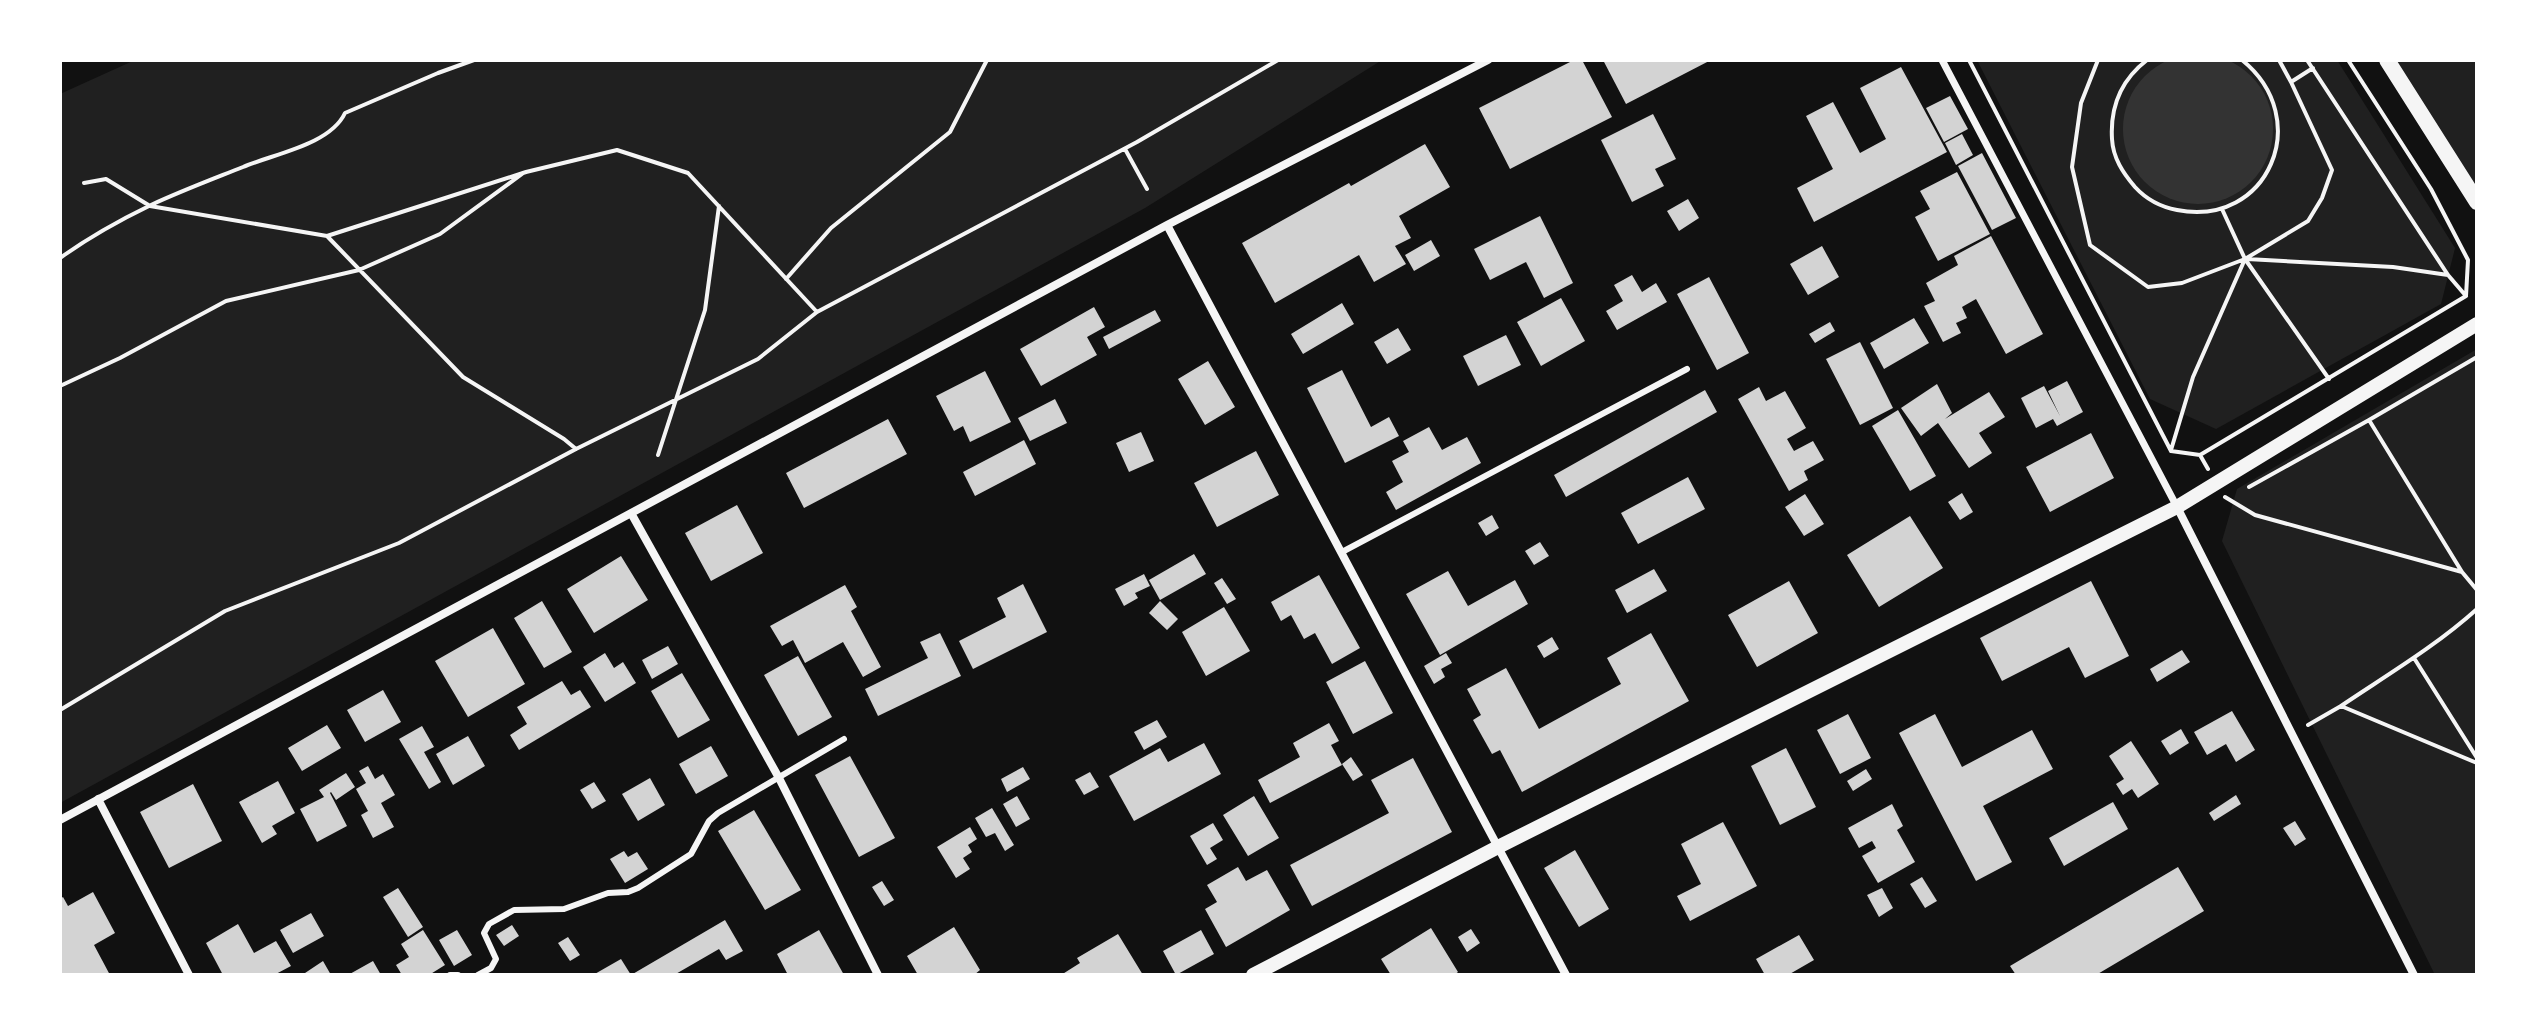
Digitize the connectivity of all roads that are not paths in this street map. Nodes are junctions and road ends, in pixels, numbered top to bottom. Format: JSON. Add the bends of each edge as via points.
{"nodes":[{"id":1,"x":1488,"y":60,"type":"edge"},
{"id":2,"x":1942,"y":60,"type":"edge"},
{"id":3,"x":2387,"y":60,"type":"edge"},
{"id":4,"x":2477,"y":202,"type":"edge"},
{"id":5,"x":1167,"y":225,"type":"junction"},
{"id":6,"x":2477,"y":324,"type":"edge"},
{"id":7,"x":1687,"y":369,"type":"dead end"},
{"id":8,"x":2177,"y":507,"type":"junction"},
{"id":9,"x":631,"y":513,"type":"junction"},
{"id":10,"x":1342,"y":552,"type":"junction"},
{"id":11,"x":844,"y":739,"type":"dead end"},
{"id":12,"x":779,"y":778,"type":"junction"},
{"id":13,"x":98,"y":799,"type":"junction"},
{"id":14,"x":60,"y":820,"type":"edge"},
{"id":15,"x":1498,"y":847,"type":"junction"},
{"id":16,"x":189,"y":975,"type":"edge"},
{"id":17,"x":450,"y":975,"type":"edge"},
{"id":18,"x":458,"y":975,"type":"edge"},
{"id":19,"x":478,"y":975,"type":"edge"},
{"id":20,"x":878,"y":975,"type":"edge"},
{"id":21,"x":1253,"y":975,"type":"edge"},
{"id":22,"x":1566,"y":975,"type":"edge"},
{"id":23,"x":2414,"y":975,"type":"edge"}],
"edges":[{"from":1,"to":5,"type":"street"},
{"from":2,"to":8,"type":"street"},
{"from":3,"to":4,"type":"main road"},
{"from":5,"to":9,"type":"street"},
{"from":5,"to":10,"type":"street"},
{"from":6,"to":8,"type":"street"},
{"from":7,"to":10,"type":"lane"},
{"from":8,"to":15,"type":"street"},
{"from":8,"to":23,"type":"street"},
{"from":9,"to":12,"type":"street"},
{"from":9,"to":13,"type":"street"},
{"from":10,"to":15,"type":"street"},
{"from":11,"to":12,"type":"lane"},
{"from":12,"to":19,"type":"lane","via":[[713,816],[691,854],[638,888],[564,909],[516,909],[489,924],[484,933],[496,959]]},
{"from":12,"to":20,"type":"street"},
{"from":13,"to":14,"type":"street"},
{"from":13,"to":16,"type":"street"},
{"from":15,"to":21,"type":"street"},
{"from":15,"to":22,"type":"street"},
{"from":17,"to":18,"type":"lane"}]}
